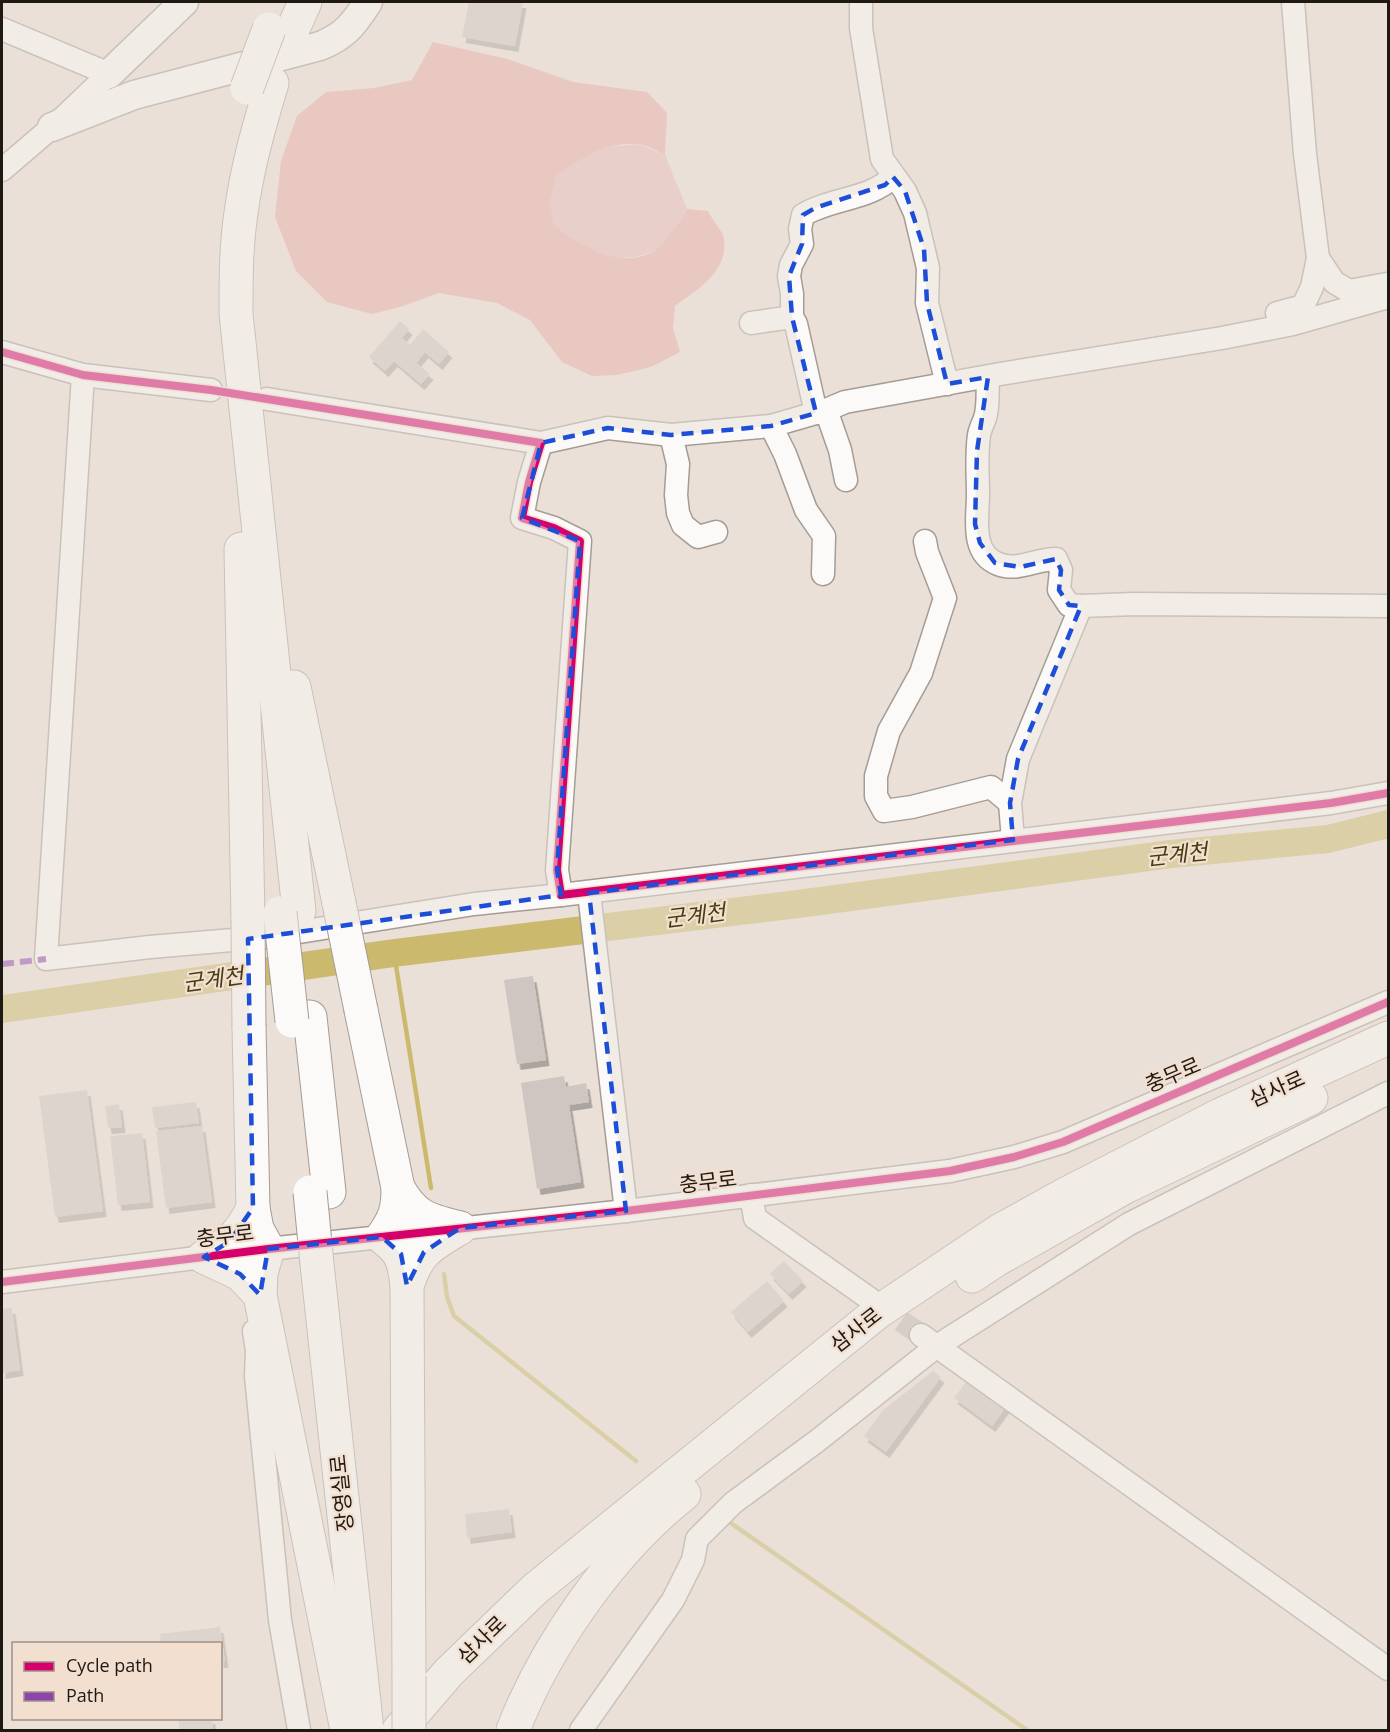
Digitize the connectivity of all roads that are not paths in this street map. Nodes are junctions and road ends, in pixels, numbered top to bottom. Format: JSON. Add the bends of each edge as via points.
{"nodes":[{"id":1,"x":184,"y":2,"type":"edge"},
{"id":2,"x":368,"y":2,"type":"edge"},
{"id":3,"x":861,"y":2,"type":"edge"},
{"id":4,"x":1293,"y":2,"type":"edge"},
{"id":5,"x":287,"y":15,"type":"edge"},
{"id":6,"x":2,"y":29,"type":"edge"},
{"id":7,"x":139,"y":44,"type":"junction"},
{"id":8,"x":109,"y":74,"type":"junction"},
{"id":9,"x":260,"y":85,"type":"junction"},
{"id":10,"x":148,"y":92,"type":"junction"},
{"id":11,"x":52,"y":127,"type":"junction"},
{"id":12,"x":2,"y":170,"type":"edge"},
{"id":13,"x":893,"y":177,"type":"junction"},
{"id":14,"x":1318,"y":258,"type":"junction"},
{"id":15,"x":1389,"y":283,"type":"edge"},
{"id":16,"x":1389,"y":297,"type":"edge"},
{"id":17,"x":792,"y":317,"type":"junction"},
{"id":18,"x":751,"y":323,"type":"dead end"},
{"id":19,"x":1222,"y":338,"type":"junction"},
{"id":20,"x":2,"y":352,"type":"edge"},
{"id":21,"x":83,"y":375,"type":"junction"},
{"id":22,"x":988,"y":377,"type":"junction"},
{"id":23,"x":947,"y":384,"type":"junction"},
{"id":24,"x":211,"y":390,"type":"dead end"},
{"id":25,"x":267,"y":399,"type":"dead end"},
{"id":26,"x":821,"y":411,"type":"junction"},
{"id":27,"x":771,"y":426,"type":"junction"},
{"id":28,"x":671,"y":435,"type":"junction"},
{"id":29,"x":541,"y":443,"type":"junction"},
{"id":30,"x":846,"y":480,"type":"dead end"},
{"id":31,"x":256,"y":502,"type":"junction"},
{"id":32,"x":716,"y":532,"type":"dead end"},
{"id":33,"x":241,"y":541,"type":"junction"},
{"id":34,"x":925,"y":541,"type":"dead end"},
{"id":35,"x":823,"y":574,"type":"dead end"},
{"id":36,"x":1081,"y":606,"type":"junction"},
{"id":37,"x":1389,"y":606,"type":"edge"},
{"id":38,"x":1389,"y":793,"type":"edge"},
{"id":39,"x":1010,"y":803,"type":"junction"},
{"id":40,"x":1013,"y":840,"type":"junction"},
{"id":41,"x":561,"y":895,"type":"junction"},
{"id":42,"x":590,"y":901,"type":"junction"},
{"id":43,"x":290,"y":912,"type":"junction"},
{"id":44,"x":1389,"y":1002,"type":"edge"},
{"id":45,"x":1389,"y":1038,"type":"edge"},
{"id":46,"x":1389,"y":1062,"type":"edge"},
{"id":47,"x":1389,"y":1093,"type":"edge"},
{"id":48,"x":398,"y":1188,"type":"junction"},
{"id":49,"x":751,"y":1195,"type":"junction"},
{"id":50,"x":253,"y":1208,"type":"junction"},
{"id":51,"x":626,"y":1210,"type":"junction"},
{"id":52,"x":460,"y":1228,"type":"junction"},
{"id":53,"x":382,"y":1237,"type":"junction"},
{"id":54,"x":268,"y":1249,"type":"junction"},
{"id":55,"x":204,"y":1257,"type":"junction"},
{"id":56,"x":2,"y":1282,"type":"edge"},
{"id":57,"x":407,"y":1286,"type":"junction"},
{"id":58,"x":255,"y":1290,"type":"junction"},
{"id":59,"x":870,"y":1299,"type":"tunnel mouth"},
{"id":60,"x":929,"y":1341,"type":"junction"},
{"id":61,"x":1389,"y":1669,"type":"edge"},
{"id":62,"x":376,"y":1727,"type":"edge"},
{"id":63,"x":299,"y":1731,"type":"edge"},
{"id":64,"x":513,"y":1731,"type":"edge"},
{"id":65,"x":581,"y":1731,"type":"edge"}],
"edges":[{"from":1,"to":7,"type":"main road"},
{"from":2,"to":10,"type":"main road","via":[[343,35],[320,46]]},
{"from":3,"to":13,"type":"street","via":[[861,28],[882,159]]},
{"from":4,"to":14,"type":"street"},
{"from":5,"to":9,"type":"highway","bridge":true},
{"from":6,"to":8,"type":"street"},
{"from":7,"to":8,"type":"main road"},
{"from":7,"to":10,"type":"main road","via":[[132,64],[133,76]]},
{"from":8,"to":11,"type":"street"},
{"from":9,"to":31,"type":"highway","via":[[236,267],[236,314]]},
{"from":9,"to":33,"type":"highway","via":[[239,113],[222,190],[215,283]]},
{"from":10,"to":11,"type":"main road"},
{"from":11,"to":12,"type":"street"},
{"from":13,"to":17,"type":"street","via":[[885,185],[803,215],[802,244],[789,276]]},
{"from":13,"to":23,"type":"street","via":[[915,213],[928,268],[927,303]]},
{"from":14,"to":15,"type":"street","via":[[1334,282],[1349,291]]},
{"from":14,"to":19,"type":"street","via":[[1304,306],[1229,325]]},
{"from":16,"to":19,"type":"street","via":[[1293,324]]},
{"from":17,"to":18,"type":"street"},
{"from":17,"to":26,"type":"street"},
{"from":19,"to":22,"type":"street"},
{"from":20,"to":21,"type":"street"},
{"from":21,"to":24,"type":"street"},
{"from":21,"to":41,"type":"street","via":[[46,959],[268,937],[464,905]]},
{"from":22,"to":23,"type":"street"},
{"from":22,"to":36,"type":"street","via":[[976,473],[975,524],[980,543],[986,557],[1008,567],[1056,559],[1061,570],[1059,590],[1069,605]]},
{"from":23,"to":26,"type":"street","via":[[845,402]]},
{"from":25,"to":29,"type":"street"},
{"from":26,"to":27,"type":"street"},
{"from":26,"to":30,"type":"street","via":[[840,450]]},
{"from":27,"to":28,"type":"street"},
{"from":27,"to":35,"type":"street","via":[[806,510],[824,536]]},
{"from":28,"to":29,"type":"street","via":[[608,428]]},
{"from":28,"to":32,"type":"street","via":[[678,464],[678,513],[683,525],[699,537]]},
{"from":29,"to":41,"type":"street","via":[[522,518],[580,541],[557,870]]},
{"from":31,"to":43,"type":"highway"},
{"from":31,"to":48,"type":"highway","bridge":true},
{"from":33,"to":43,"type":"highway"},
{"from":33,"to":50,"type":"highway","bridge":true},
{"from":34,"to":39,"type":"street","via":[[945,598],[921,673],[889,731],[876,776],[876,796],[884,812],[991,787]]},
{"from":36,"to":37,"type":"street"},
{"from":36,"to":39,"type":"street","via":[[1018,759]]},
{"from":38,"to":40,"type":"street"},
{"from":39,"to":40,"type":"street"},
{"from":40,"to":42,"type":"street"},
{"from":41,"to":42,"type":"street"},
{"from":42,"to":51,"type":"street"},
{"from":43,"to":62,"type":"highway","name":"장영실로"},
{"from":44,"to":49,"type":"street","name":"충무로","via":[[1044,1148],[950,1172]]},
{"from":45,"to":62,"type":"highway","name":"삼사로","via":[[1220,1115],[1066,1194],[999,1232],[878,1312],[535,1589],[449,1672]]},
{"from":46,"to":64,"type":"highway","name":"삼사로","via":[[1127,1186],[996,1260],[893,1328],[666,1508],[588,1596],[535,1680]]},
{"from":47,"to":60,"type":"street","via":[[1129,1224]]},
{"from":48,"to":52,"type":"highway","via":[[414,1212]]},
{"from":48,"to":53,"type":"highway","via":[[394,1220]]},
{"from":49,"to":51,"type":"street","name":"충무로"},
{"from":49,"to":59,"type":"street","via":[[755,1218]]},
{"from":50,"to":54,"type":"highway","via":[[257,1228]]},
{"from":50,"to":55,"type":"highway","via":[[244,1227],[230,1242]]},
{"from":51,"to":52,"type":"street","name":"충무로"},
{"from":52,"to":53,"type":"street","name":"충무로"},
{"from":52,"to":57,"type":"highway","via":[[424,1252]]},
{"from":53,"to":54,"type":"street","name":"충무로"},
{"from":53,"to":57,"type":"highway","via":[[403,1259]]},
{"from":54,"to":55,"type":"street","name":"충무로"},
{"from":54,"to":58,"type":"highway"},
{"from":55,"to":56,"type":"street","name":"충무로"},
{"from":55,"to":58,"type":"highway","via":[[240,1274]]},
{"from":57,"to":62,"type":"highway","bridge":true,"via":[[409,1676]]},
{"from":58,"to":62,"type":"highway"},
{"from":58,"to":63,"type":"street","via":[[249,1304],[257,1351],[255,1376],[280,1620]]},
{"from":60,"to":61,"type":"street"},
{"from":60,"to":65,"type":"street","via":[[817,1442],[733,1503],[697,1539],[693,1560],[673,1600]]}]}
